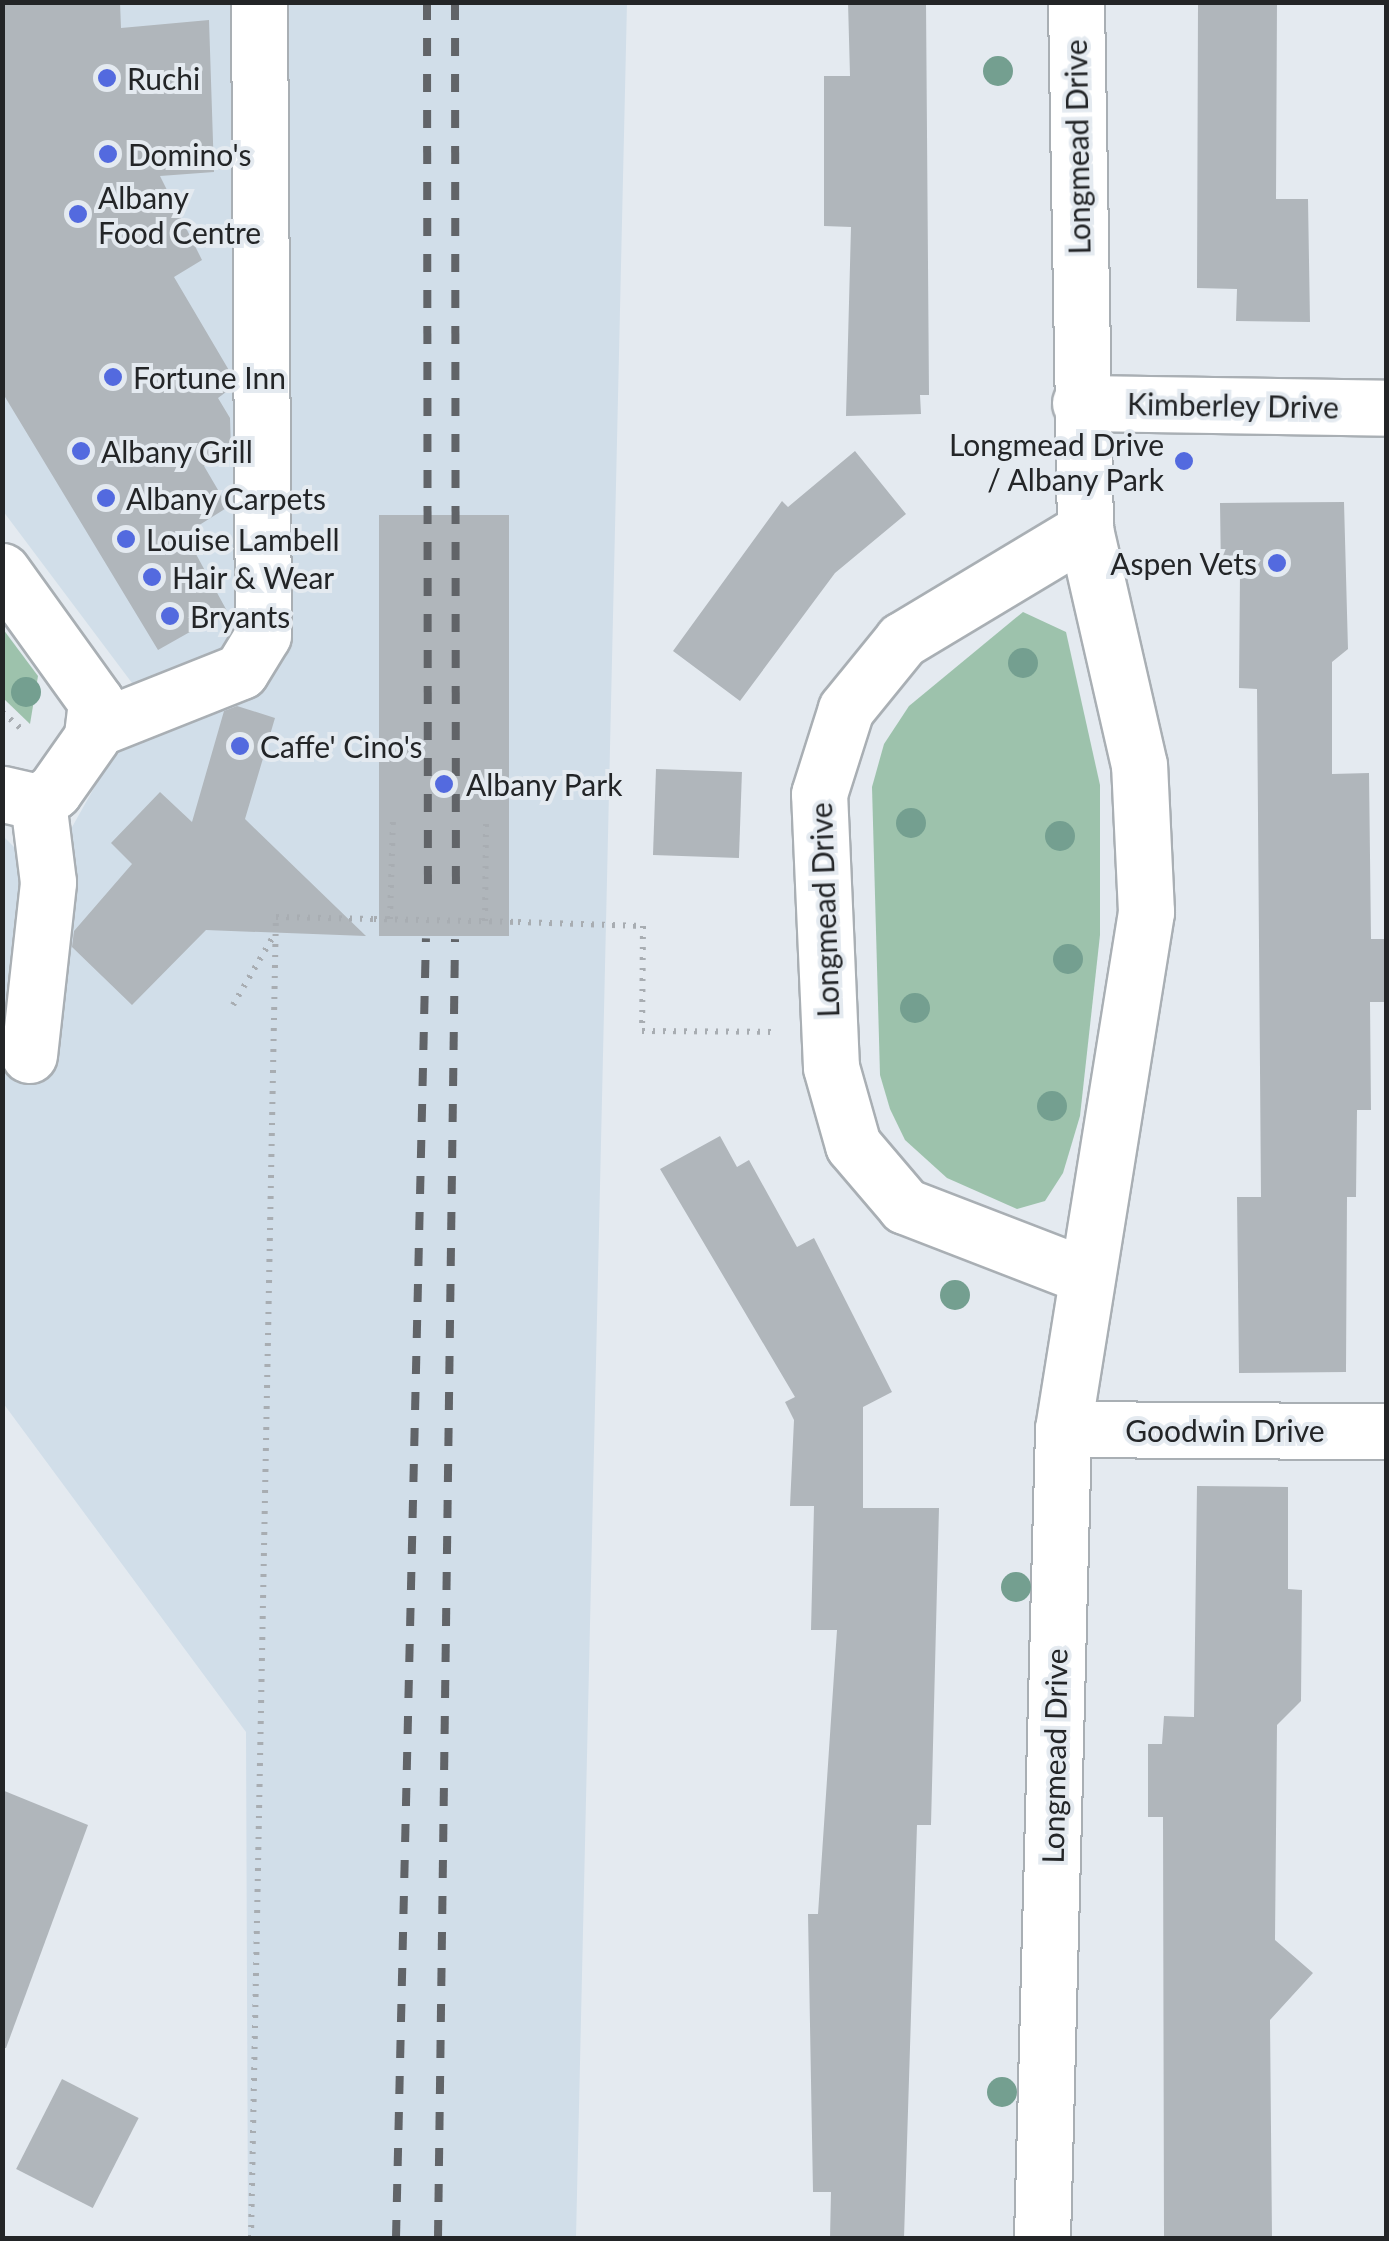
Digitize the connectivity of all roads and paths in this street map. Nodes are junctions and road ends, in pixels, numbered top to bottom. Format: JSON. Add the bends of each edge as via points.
{"nodes":[{"id":1,"x":259,"y":2,"type":"edge"},
{"id":2,"x":1076,"y":2,"type":"edge"},
{"id":3,"x":1080,"y":403,"type":"junction"},
{"id":4,"x":1386,"y":408,"type":"edge"},
{"id":5,"x":1086,"y":530,"type":"junction"},
{"id":6,"x":2,"y":571,"type":"edge"},
{"id":7,"x":93,"y":730,"type":"junction"},
{"id":8,"x":20,"y":798,"type":"edge"},
{"id":9,"x":393,"y":816,"type":"dead end"},
{"id":10,"x":486,"y":818,"type":"dead end"},
{"id":11,"x":390,"y":919,"type":"junction"},
{"id":12,"x":485,"y":922,"type":"junction"},
{"id":13,"x":275,"y":934,"type":"junction"},
{"id":14,"x":232,"y":1005,"type":"dead end"},
{"id":15,"x":828,"y":1032,"type":"junction"},
{"id":16,"x":28,"y":1055,"type":"dead end"},
{"id":17,"x":1081,"y":1274,"type":"junction"},
{"id":18,"x":1063,"y":1429,"type":"junction"},
{"id":19,"x":1386,"y":1432,"type":"edge"},
{"id":20,"x":251,"y":2238,"type":"edge"},
{"id":21,"x":1042,"y":2238,"type":"edge"}],
"edges":[{"from":1,"to":7,"type":"street","via":[[263,635],[241,672]]},
{"from":2,"to":3,"type":"street","name":"Longmead Drive"},
{"from":3,"to":4,"type":"street","name":"Kimberley Drive"},
{"from":3,"to":5,"type":"street","name":"Longmead Drive"},
{"from":5,"to":15,"type":"street","name":"Longmead Drive","via":[[902,640],[846,709],[818,794]]},
{"from":5,"to":17,"type":"street","name":"Longmead Drive","via":[[1139,765],[1146,912],[1128,1061]]},
{"from":6,"to":7,"type":"street","via":[[87,684]]},
{"from":7,"to":8,"type":"street"},
{"from":8,"to":16,"type":"street","via":[[48,882]]},
{"from":9,"to":11,"type":"path"},
{"from":10,"to":12,"type":"path"},
{"from":11,"to":12,"type":"path","bridge":true},
{"from":11,"to":13,"type":"path","via":[[276,916]]},
{"from":12,"to":15,"type":"path","bridge":true,"via":[[642,926],[642,1031]]},
{"from":13,"to":14,"type":"path"},
{"from":13,"to":20,"type":"path"},
{"from":15,"to":17,"type":"street","name":"Longmead Drive","via":[[854,1145],[905,1206]]},
{"from":17,"to":18,"type":"street","name":"Longmead Drive"},
{"from":18,"to":19,"type":"street","name":"Goodwin Drive"},
{"from":18,"to":21,"type":"street","name":"Longmead Drive"}]}
